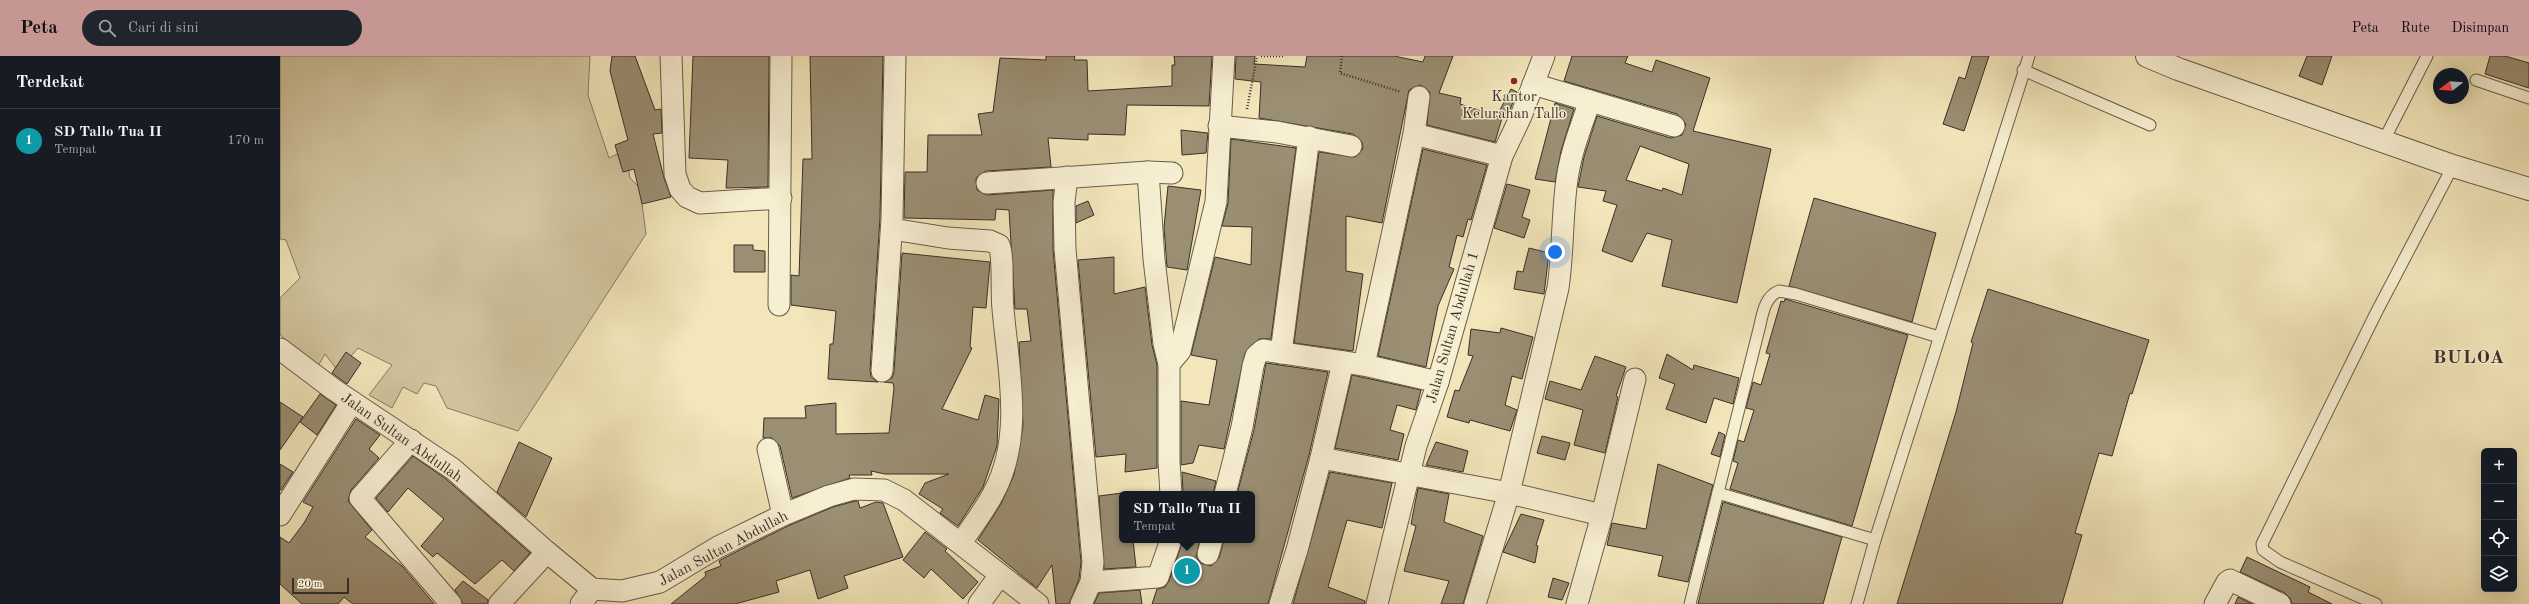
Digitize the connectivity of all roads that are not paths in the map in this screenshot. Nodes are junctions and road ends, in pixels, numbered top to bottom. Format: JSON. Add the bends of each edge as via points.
{"nodes":[{"id":1,"x":671,"y":56,"type":"edge"},
{"id":2,"x":781,"y":56,"type":"edge"},
{"id":3,"x":895,"y":56,"type":"edge"},
{"id":4,"x":1224,"y":56,"type":"edge"},
{"id":5,"x":1544,"y":56,"type":"edge"},
{"id":6,"x":2029,"y":56,"type":"edge"},
{"id":7,"x":2147,"y":56,"type":"edge"},
{"id":8,"x":2427,"y":56,"type":"edge"},
{"id":9,"x":2179,"y":63,"type":"edge"},
{"id":10,"x":2023,"y":70,"type":"junction"},
{"id":11,"x":2476,"y":80,"type":"dead end"},
{"id":12,"x":1533,"y":84,"type":"junction"},
{"id":13,"x":1419,"y":98,"type":"road end"},
{"id":14,"x":2529,"y":98,"type":"edge"},
{"id":15,"x":1590,"y":101,"type":"junction"},
{"id":16,"x":1219,"y":126,"type":"junction"},
{"id":17,"x":1674,"y":126,"type":"dead end"},
{"id":18,"x":2150,"y":126,"type":"dead end"},
{"id":19,"x":1414,"y":134,"type":"junction"},
{"id":20,"x":1309,"y":137,"type":"junction"},
{"id":21,"x":2383,"y":142,"type":"junction"},
{"id":22,"x":1351,"y":146,"type":"dead end"},
{"id":23,"x":1502,"y":156,"type":"junction"},
{"id":24,"x":2453,"y":166,"type":"junction"},
{"id":25,"x":1148,"y":172,"type":"junction"},
{"id":26,"x":1172,"y":173,"type":"dead end"},
{"id":27,"x":1067,"y":177,"type":"junction"},
{"id":28,"x":987,"y":183,"type":"dead end"},
{"id":29,"x":2529,"y":189,"type":"edge"},
{"id":30,"x":781,"y":198,"type":"junction"},
{"id":31,"x":892,"y":229,"type":"junction"},
{"id":32,"x":779,"y":305,"type":"dead end"},
{"id":33,"x":1938,"y":337,"type":"junction"},
{"id":34,"x":280,"y":349,"type":"edge"},
{"id":35,"x":1282,"y":353,"type":"junction"},
{"id":36,"x":1343,"y":362,"type":"junction"},
{"id":37,"x":1169,"y":364,"type":"junction"},
{"id":38,"x":1364,"y":365,"type":"junction"},
{"id":39,"x":882,"y":370,"type":"dead end"},
{"id":40,"x":1635,"y":379,"type":"dead end"},
{"id":41,"x":1438,"y":382,"type":"junction"},
{"id":42,"x":352,"y":402,"type":"junction"},
{"id":43,"x":411,"y":440,"type":"junction"},
{"id":44,"x":768,"y":448,"type":"dead end"},
{"id":45,"x":1321,"y":458,"type":"junction"},
{"id":46,"x":1408,"y":476,"type":"junction"},
{"id":47,"x":1171,"y":491,"type":"edge"},
{"id":48,"x":1226,"y":491,"type":"edge"},
{"id":49,"x":1509,"y":493,"type":"junction"},
{"id":50,"x":1718,"y":493,"type":"junction"},
{"id":51,"x":280,"y":515,"type":"edge"},
{"id":52,"x":783,"y":515,"type":"junction"},
{"id":53,"x":1602,"y":515,"type":"junction"},
{"id":54,"x":1875,"y":540,"type":"junction"},
{"id":55,"x":960,"y":543,"type":"junction"},
{"id":56,"x":1170,"y":543,"type":"edge"},
{"id":57,"x":547,"y":552,"type":"junction"},
{"id":58,"x":1000,"y":575,"type":"junction"},
{"id":59,"x":1091,"y":582,"type":"junction"},
{"id":60,"x":648,"y":595,"type":"edge"},
{"id":61,"x":586,"y":596,"type":"edge"},
{"id":62,"x":451,"y":604,"type":"edge"},
{"id":63,"x":499,"y":604,"type":"edge"},
{"id":64,"x":979,"y":604,"type":"edge"},
{"id":65,"x":1038,"y":604,"type":"edge"},
{"id":66,"x":1081,"y":604,"type":"edge"},
{"id":67,"x":1280,"y":604,"type":"edge"},
{"id":68,"x":1377,"y":604,"type":"edge"},
{"id":69,"x":1475,"y":604,"type":"edge"},
{"id":70,"x":1577,"y":604,"type":"edge"},
{"id":71,"x":1690,"y":604,"type":"edge"},
{"id":72,"x":1858,"y":604,"type":"edge"},
{"id":73,"x":2215,"y":604,"type":"edge"},
{"id":74,"x":2280,"y":604,"type":"edge"},
{"id":75,"x":2376,"y":604,"type":"edge"}],
"edges":[{"from":1,"to":30,"type":"street","via":[[675,174],[680,189],[687,197],[700,203]]},
{"from":2,"to":30,"type":"street"},
{"from":3,"to":31,"type":"street"},
{"from":4,"to":16,"type":"street"},
{"from":5,"to":12,"type":"street","name":"Jalan Sultan Abdullah 1"},
{"from":6,"to":10,"type":"lane"},
{"from":7,"to":9,"type":"street"},
{"from":8,"to":21,"type":"lane"},
{"from":9,"to":21,"type":"street"},
{"from":10,"to":18,"type":"lane"},
{"from":10,"to":33,"type":"lane"},
{"from":11,"to":14,"type":"lane"},
{"from":12,"to":15,"type":"street"},
{"from":12,"to":23,"type":"street","name":"Jalan Sultan Abdullah 1"},
{"from":13,"to":19,"type":"street"},
{"from":15,"to":17,"type":"street"},
{"from":15,"to":49,"type":"street","via":[[1571,154],[1558,288]]},
{"from":16,"to":20,"type":"street"},
{"from":16,"to":37,"type":"street","via":[[1216,202],[1180,351]]},
{"from":19,"to":23,"type":"street"},
{"from":19,"to":38,"type":"street"},
{"from":20,"to":22,"type":"street"},
{"from":20,"to":35,"type":"street"},
{"from":21,"to":24,"type":"street"},
{"from":23,"to":41,"type":"street","name":"Jalan Sultan Abdullah 1"},
{"from":24,"to":29,"type":"street"},
{"from":24,"to":75,"type":"lane","via":[[2376,313],[2262,544],[2263,550],[2280,562]]},
{"from":25,"to":26,"type":"street"},
{"from":25,"to":27,"type":"street"},
{"from":25,"to":37,"type":"street","via":[[1155,266],[1164,344]]},
{"from":27,"to":28,"type":"street"},
{"from":27,"to":59,"type":"street","via":[[1064,202],[1065,249],[1091,520]]},
{"from":30,"to":32,"type":"street"},
{"from":31,"to":39,"type":"street"},
{"from":31,"to":55,"type":"street","via":[[948,238],[990,240],[999,245],[1001,250],[1000,280],[1012,412],[1008,443],[994,492]]},
{"from":33,"to":50,"type":"lane","via":[[1796,294],[1779,291],[1775,293],[1766,303]]},
{"from":33,"to":54,"type":"lane"},
{"from":34,"to":42,"type":"street","name":"Jalan Sultan Abdullah"},
{"from":35,"to":36,"type":"street"},
{"from":35,"to":48,"type":"street","via":[[1263,350],[1256,356]]},
{"from":36,"to":38,"type":"street"},
{"from":36,"to":45,"type":"street"},
{"from":37,"to":47,"type":"street"},
{"from":38,"to":41,"type":"street"},
{"from":40,"to":53,"type":"street"},
{"from":41,"to":46,"type":"street","name":"Jalan Sultan Abdullah 1"},
{"from":42,"to":43,"type":"street","name":"Jalan Sultan Abdullah"},
{"from":42,"to":51,"type":"street"},
{"from":43,"to":57,"type":"street","name":"Jalan Sultan Abdullah","via":[[453,469]]},
{"from":43,"to":62,"type":"street","via":[[360,498]]},
{"from":44,"to":52,"type":"street"},
{"from":45,"to":46,"type":"street"},
{"from":45,"to":67,"type":"street"},
{"from":46,"to":49,"type":"street"},
{"from":46,"to":68,"type":"street","name":"Jalan Sultan Abdullah 1"},
{"from":49,"to":53,"type":"street"},
{"from":49,"to":69,"type":"street"},
{"from":50,"to":54,"type":"lane"},
{"from":50,"to":71,"type":"lane"},
{"from":52,"to":55,"type":"street","name":"Jalan Sultan Abdullah","via":[[829,496],[854,489],[872,488],[884,490],[904,500]]},
{"from":52,"to":60,"type":"street","name":"Jalan Sultan Abdullah","via":[[718,547]]},
{"from":53,"to":70,"type":"street"},
{"from":54,"to":72,"type":"lane"},
{"from":55,"to":58,"type":"street","name":"Jalan Sultan Abdullah"},
{"from":56,"to":59,"type":"street","via":[[1158,577]]},
{"from":57,"to":61,"type":"street","name":"Jalan Sultan Abdullah"},
{"from":57,"to":63,"type":"street"},
{"from":58,"to":64,"type":"street"},
{"from":58,"to":65,"type":"street","name":"Jalan Sultan Abdullah"},
{"from":59,"to":66,"type":"street"},
{"from":60,"to":61,"type":"street","name":"Jalan Sultan Abdullah","via":[[622,591]]},
{"from":73,"to":74,"type":"street","via":[[2230,580]]}]}
